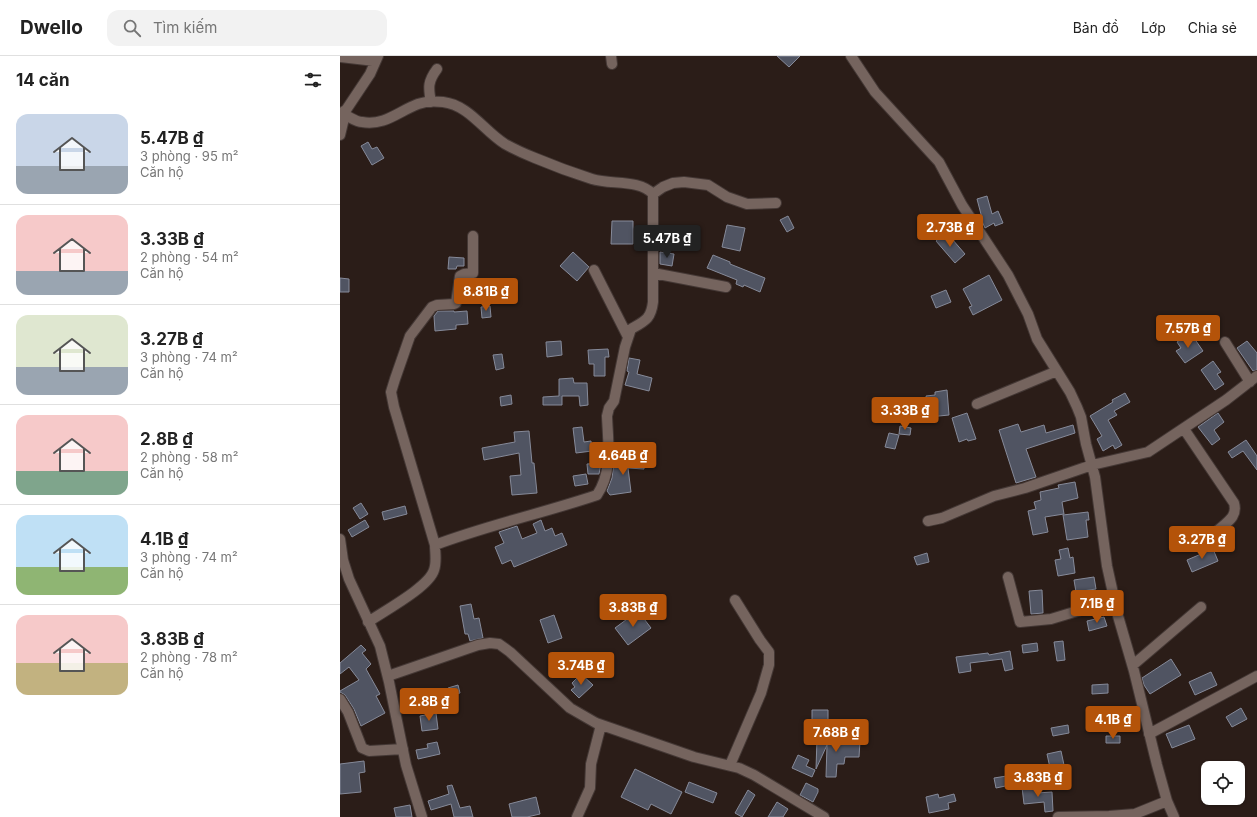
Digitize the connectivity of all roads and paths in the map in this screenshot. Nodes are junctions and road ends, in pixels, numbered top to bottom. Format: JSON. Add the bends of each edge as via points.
{"nodes":[{"id":1,"x":851,"y":56,"type":"edge"},
{"id":2,"x":340,"y":57,"type":"edge"},
{"id":3,"x":377,"y":58,"type":"edge"},
{"id":4,"x":437,"y":69,"type":"dead end"},
{"id":5,"x":431,"y":102,"type":"junction"},
{"id":6,"x":344,"y":112,"type":"edge"},
{"id":7,"x":340,"y":135,"type":"edge"},
{"id":8,"x":653,"y":194,"type":"junction"},
{"id":9,"x":776,"y":203,"type":"dead end"},
{"id":10,"x":473,"y":236,"type":"dead end"},
{"id":11,"x":594,"y":270,"type":"dead end"},
{"id":12,"x":653,"y":273,"type":"junction"},
{"id":13,"x":726,"y":287,"type":"dead end"},
{"id":14,"x":628,"y":337,"type":"junction"},
{"id":15,"x":1225,"y":342,"type":"dead end"},
{"id":16,"x":1057,"y":371,"type":"junction"},
{"id":17,"x":1253,"y":379,"type":"edge"},
{"id":18,"x":977,"y":404,"type":"dead end"},
{"id":19,"x":1184,"y":429,"type":"junction"},
{"id":20,"x":1092,"y":465,"type":"junction"},
{"id":21,"x":928,"y":521,"type":"dead end"},
{"id":22,"x":1217,"y":531,"type":"dead end"},
{"id":23,"x":340,"y":538,"type":"edge"},
{"id":24,"x":435,"y":545,"type":"junction"},
{"id":25,"x":1008,"y":577,"type":"dead end"},
{"id":26,"x":735,"y":600,"type":"dead end"},
{"id":27,"x":1114,"y":600,"type":"junction"},
{"id":28,"x":1201,"y":608,"type":"dead end"},
{"id":29,"x":368,"y":622,"type":"junction"},
{"id":30,"x":1132,"y":665,"type":"junction"},
{"id":31,"x":388,"y":676,"type":"junction"},
{"id":32,"x":1257,"y":676,"type":"edge"},
{"id":33,"x":340,"y":699,"type":"edge"},
{"id":34,"x":601,"y":725,"type":"junction"},
{"id":35,"x":1149,"y":734,"type":"junction"},
{"id":36,"x":403,"y":750,"type":"junction"},
{"id":37,"x":730,"y":765,"type":"junction"},
{"id":38,"x":1167,"y":801,"type":"junction"},
{"id":39,"x":422,"y":817,"type":"edge"},
{"id":40,"x":577,"y":817,"type":"edge"},
{"id":41,"x":824,"y":817,"type":"edge"},
{"id":42,"x":1058,"y":817,"type":"edge"},
{"id":43,"x":1174,"y":817,"type":"edge"}],
"edges":[{"from":1,"to":16,"type":"street","via":[[875,92],[940,162],[962,205],[1008,276],[1028,314],[1037,339]]},
{"from":2,"to":3,"type":"street"},
{"from":3,"to":6,"type":"street","via":[[370,74]]},
{"from":4,"to":5,"type":"street","via":[[430,78]]},
{"from":5,"to":6,"type":"street","via":[[419,104],[378,122],[361,122]]},
{"from":5,"to":8,"type":"street","via":[[460,106],[504,144],[535,158],[594,180],[638,185],[647,188]]},
{"from":6,"to":7,"type":"street"},
{"from":8,"to":9,"type":"street","via":[[673,183],[684,182],[708,185],[727,198],[747,204]]},
{"from":8,"to":12,"type":"street"},
{"from":10,"to":24,"type":"street","via":[[473,273],[460,276],[456,303],[432,307],[410,336],[391,392]]},
{"from":11,"to":14,"type":"street"},
{"from":12,"to":13,"type":"street"},
{"from":12,"to":14,"type":"street","via":[[652,312],[647,320],[631,329]]},
{"from":14,"to":24,"type":"street","via":[[614,401],[607,416],[609,464],[602,488],[597,495],[468,532]]},
{"from":15,"to":17,"type":"street"},
{"from":16,"to":18,"type":"street"},
{"from":16,"to":20,"type":"street","via":[[1081,417]]},
{"from":17,"to":19,"type":"street"},
{"from":19,"to":20,"type":"street","via":[[1148,452]]},
{"from":19,"to":22,"type":"street","via":[[1236,509],[1235,514]]},
{"from":20,"to":21,"type":"street","via":[[994,496],[942,518]]},
{"from":20,"to":27,"type":"street"},
{"from":23,"to":29,"type":"street","via":[[349,579]]},
{"from":24,"to":29,"type":"street","via":[[435,565],[430,578]]},
{"from":25,"to":27,"type":"street","via":[[1020,622],[1051,619]]},
{"from":26,"to":37,"type":"street","via":[[769,652],[770,665],[761,693]]},
{"from":27,"to":30,"type":"street"},
{"from":28,"to":30,"type":"street"},
{"from":29,"to":31,"type":"street","via":[[380,646]]},
{"from":30,"to":35,"type":"street"},
{"from":31,"to":34,"type":"street","via":[[478,645],[499,644],[570,708]]},
{"from":31,"to":36,"type":"street"},
{"from":32,"to":35,"type":"street"},
{"from":33,"to":36,"type":"street","via":[[362,748],[369,751]]},
{"from":34,"to":37,"type":"street","via":[[694,757]]},
{"from":34,"to":40,"type":"street","via":[[591,764],[590,788]]},
{"from":35,"to":38,"type":"street"},
{"from":36,"to":39,"type":"street"},
{"from":37,"to":41,"type":"street","via":[[754,775]]},
{"from":38,"to":42,"type":"street","via":[[1135,814]]},
{"from":38,"to":43,"type":"street"}]}
